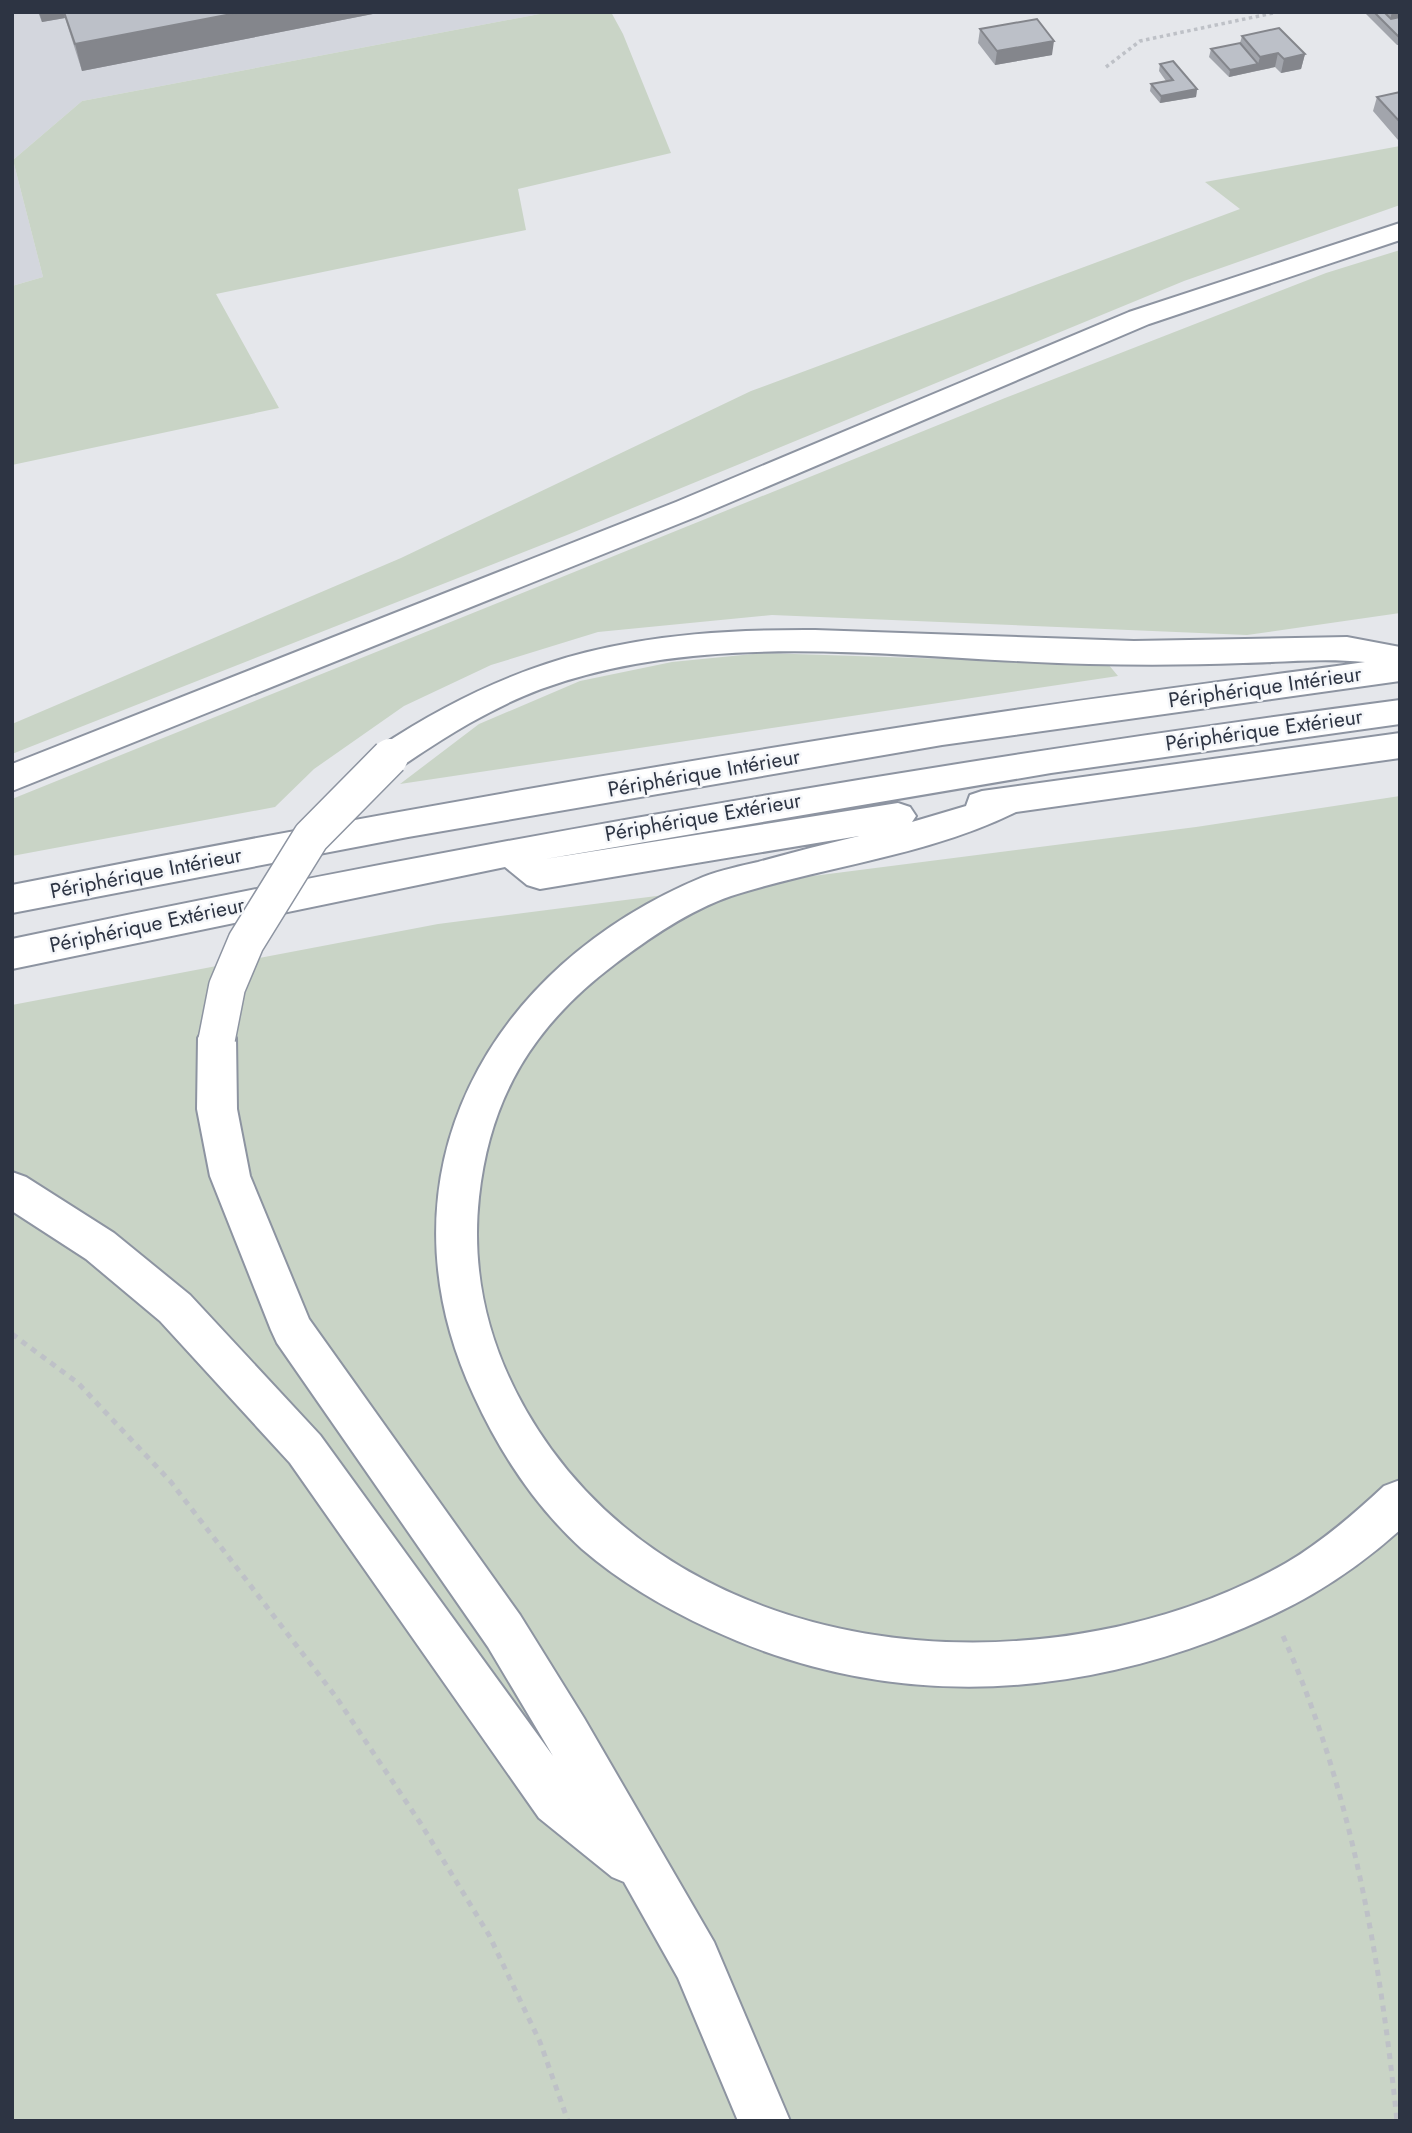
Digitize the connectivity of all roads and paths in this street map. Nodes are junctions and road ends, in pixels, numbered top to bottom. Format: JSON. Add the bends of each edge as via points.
{"nodes":[{"id":1,"x":1278,"y":12,"type":"edge"},
{"id":2,"x":1106,"y":67,"type":"dead end"},
{"id":3,"x":1400,"y":231,"type":"edge"},
{"id":4,"x":1400,"y":658,"type":"edge"},
{"id":5,"x":1400,"y":669,"type":"edge"},
{"id":6,"x":1400,"y":712,"type":"edge"},
{"id":7,"x":1400,"y":745,"type":"edge"},
{"id":8,"x":12,"y":778,"type":"edge"},
{"id":9,"x":1008,"y":800,"type":"junction"},
{"id":10,"x":511,"y":852,"type":"junction"},
{"id":11,"x":12,"y":900,"type":"edge"},
{"id":12,"x":12,"y":954,"type":"edge"},
{"id":13,"x":12,"y":1189,"type":"edge"},
{"id":14,"x":12,"y":1334,"type":"edge"},
{"id":15,"x":1400,"y":1502,"type":"edge"},
{"id":16,"x":1264,"y":1597,"type":"junction"},
{"id":17,"x":645,"y":1872,"type":"junction"},
{"id":18,"x":568,"y":2121,"type":"edge"},
{"id":19,"x":764,"y":2121,"type":"edge"},
{"id":20,"x":1397,"y":2121,"type":"edge"}],
"edges":[{"from":1,"to":2,"type":"path","via":[[1140,41]]},
{"from":3,"to":8,"type":"highway","via":[[1139,318],[687,509]]},
{"from":4,"to":17,"type":"highway","bridge":true,"via":[[1338,648],[1139,653],[797,641],[705,643],[640,652],[580,664],[480,702],[390,757],[311,837],[246,942],[227,987],[217,1038],[217,1109],[230,1176],[292,1330],[504,1631]]},
{"from":5,"to":11,"type":"highway","name":"Périphérique Intérieur","via":[[887,742],[395,826]]},
{"from":6,"to":10,"type":"highway","name":"Périphérique Extérieur","via":[[998,768]]},
{"from":7,"to":9,"type":"highway"},
{"from":9,"to":10,"type":"highway","via":[[540,875]]},
{"from":9,"to":16,"type":"highway","via":[[967,821],[718,886],[612,944],[543,1006],[511,1047],[487,1089],[469,1136],[454,1237],[461,1301],[476,1358],[509,1424],[542,1473],[614,1547],[722,1615],[801,1643],[846,1654],[929,1664],[1046,1661],[1129,1647],[1193,1629]]},
{"from":10,"to":12,"type":"highway","name":"Périphérique Extérieur"},
{"from":13,"to":17,"type":"highway","via":[[100,1246],[184,1318],[305,1448],[556,1801]]},
{"from":14,"to":18,"type":"path","via":[[78,1383],[171,1482],[336,1697],[489,1935],[540,2042]]},
{"from":15,"to":16,"type":"highway","via":[[1319,1568]]},
{"from":16,"to":20,"type":"path","via":[[1322,1732],[1346,1810],[1390,2054]]},
{"from":17,"to":19,"type":"highway","via":[[696,1960]]}]}
